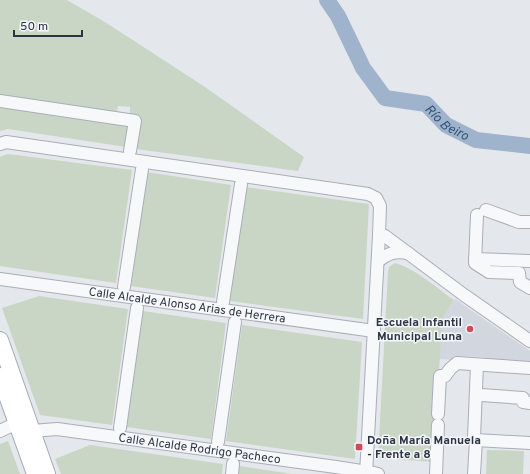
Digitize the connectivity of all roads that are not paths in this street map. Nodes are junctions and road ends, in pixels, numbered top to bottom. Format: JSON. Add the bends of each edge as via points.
{"nodes":[{"id":1,"x":0,"y":101,"type":"edge"},
{"id":2,"x":0,"y":144,"type":"edge"},
{"id":3,"x":130,"y":151,"type":"dead end"},
{"id":4,"x":142,"y":169,"type":"dead end"},
{"id":5,"x":241,"y":184,"type":"dead end"},
{"id":6,"x":530,"y":222,"type":"edge"},
{"id":7,"x":379,"y":235,"type":"junction"},
{"id":8,"x":408,"y":253,"type":"junction"},
{"id":9,"x":475,"y":259,"type":"junction"},
{"id":10,"x":528,"y":260,"type":"edge"},
{"id":11,"x":378,"y":261,"type":"junction"},
{"id":12,"x":0,"y":280,"type":"edge"},
{"id":13,"x":124,"y":287,"type":"dead end"},
{"id":14,"x":530,"y":288,"type":"edge"},
{"id":15,"x":223,"y":302,"type":"dead end"},
{"id":16,"x":137,"y":308,"type":"dead end"},
{"id":17,"x":235,"y":322,"type":"dead end"},
{"id":18,"x":374,"y":331,"type":"junction"},
{"id":19,"x":0,"y":340,"type":"edge"},
{"id":20,"x":530,"y":341,"type":"edge"},
{"id":21,"x":475,"y":365,"type":"junction"},
{"id":22,"x":530,"y":368,"type":"edge"},
{"id":23,"x":0,"y":376,"type":"edge"},
{"id":24,"x":481,"y":395,"type":"dead end"},
{"id":25,"x":530,"y":403,"type":"edge"},
{"id":26,"x":17,"y":423,"type":"junction"},
{"id":27,"x":120,"y":428,"type":"dead end"},
{"id":28,"x":0,"y":431,"type":"edge"},
{"id":29,"x":32,"y":431,"type":"junction"},
{"id":30,"x":476,"y":440,"type":"junction"},
{"id":31,"x":218,"y":442,"type":"dead end"},
{"id":32,"x":530,"y":443,"type":"edge"},
{"id":33,"x":366,"y":473,"type":"edge"},
{"id":34,"x":34,"y":474,"type":"edge"},
{"id":35,"x":47,"y":474,"type":"edge"},
{"id":36,"x":378,"y":474,"type":"edge"},
{"id":37,"x":436,"y":474,"type":"edge"},
{"id":38,"x":474,"y":474,"type":"edge"}],
"edges":[{"from":1,"to":3,"type":"street","via":[[135,121]]},
{"from":2,"to":7,"type":"street","via":[[14,143],[368,194],[376,198],[380,206]]},
{"from":4,"to":13,"type":"street"},
{"from":5,"to":15,"type":"street"},
{"from":6,"to":9,"type":"street","via":[[519,222],[482,213]]},
{"from":7,"to":8,"type":"street","via":[[385,236]]},
{"from":7,"to":11,"type":"street"},
{"from":8,"to":11,"type":"street","via":[[392,253]]},
{"from":8,"to":20,"type":"street"},
{"from":9,"to":10,"type":"street"},
{"from":9,"to":14,"type":"street","via":[[475,263],[489,272],[519,273],[520,282]]},
{"from":11,"to":18,"type":"street"},
{"from":12,"to":18,"type":"street","name":"Calle Alcalde Alonso Arias de Herrera"},
{"from":16,"to":27,"type":"street"},
{"from":17,"to":31,"type":"street"},
{"from":18,"to":33,"type":"street"},
{"from":19,"to":29,"type":"main road"},
{"from":21,"to":22,"type":"street"},
{"from":21,"to":30,"type":"street"},
{"from":21,"to":37,"type":"street","via":[[456,364],[445,376],[440,376]]},
{"from":23,"to":26,"type":"main road"},
{"from":24,"to":25,"type":"street","via":[[523,398],[523,402]]},
{"from":26,"to":28,"type":"street"},
{"from":26,"to":34,"type":"main road"},
{"from":29,"to":33,"type":"street","name":"Calle Alcalde Rodrigo Pacheco","via":[[57,429]]},
{"from":29,"to":35,"type":"main road"},
{"from":30,"to":32,"type":"street"},
{"from":30,"to":38,"type":"street"},
{"from":33,"to":36,"type":"street","name":"Calle Alcalde Rodrigo Pacheco"}]}
